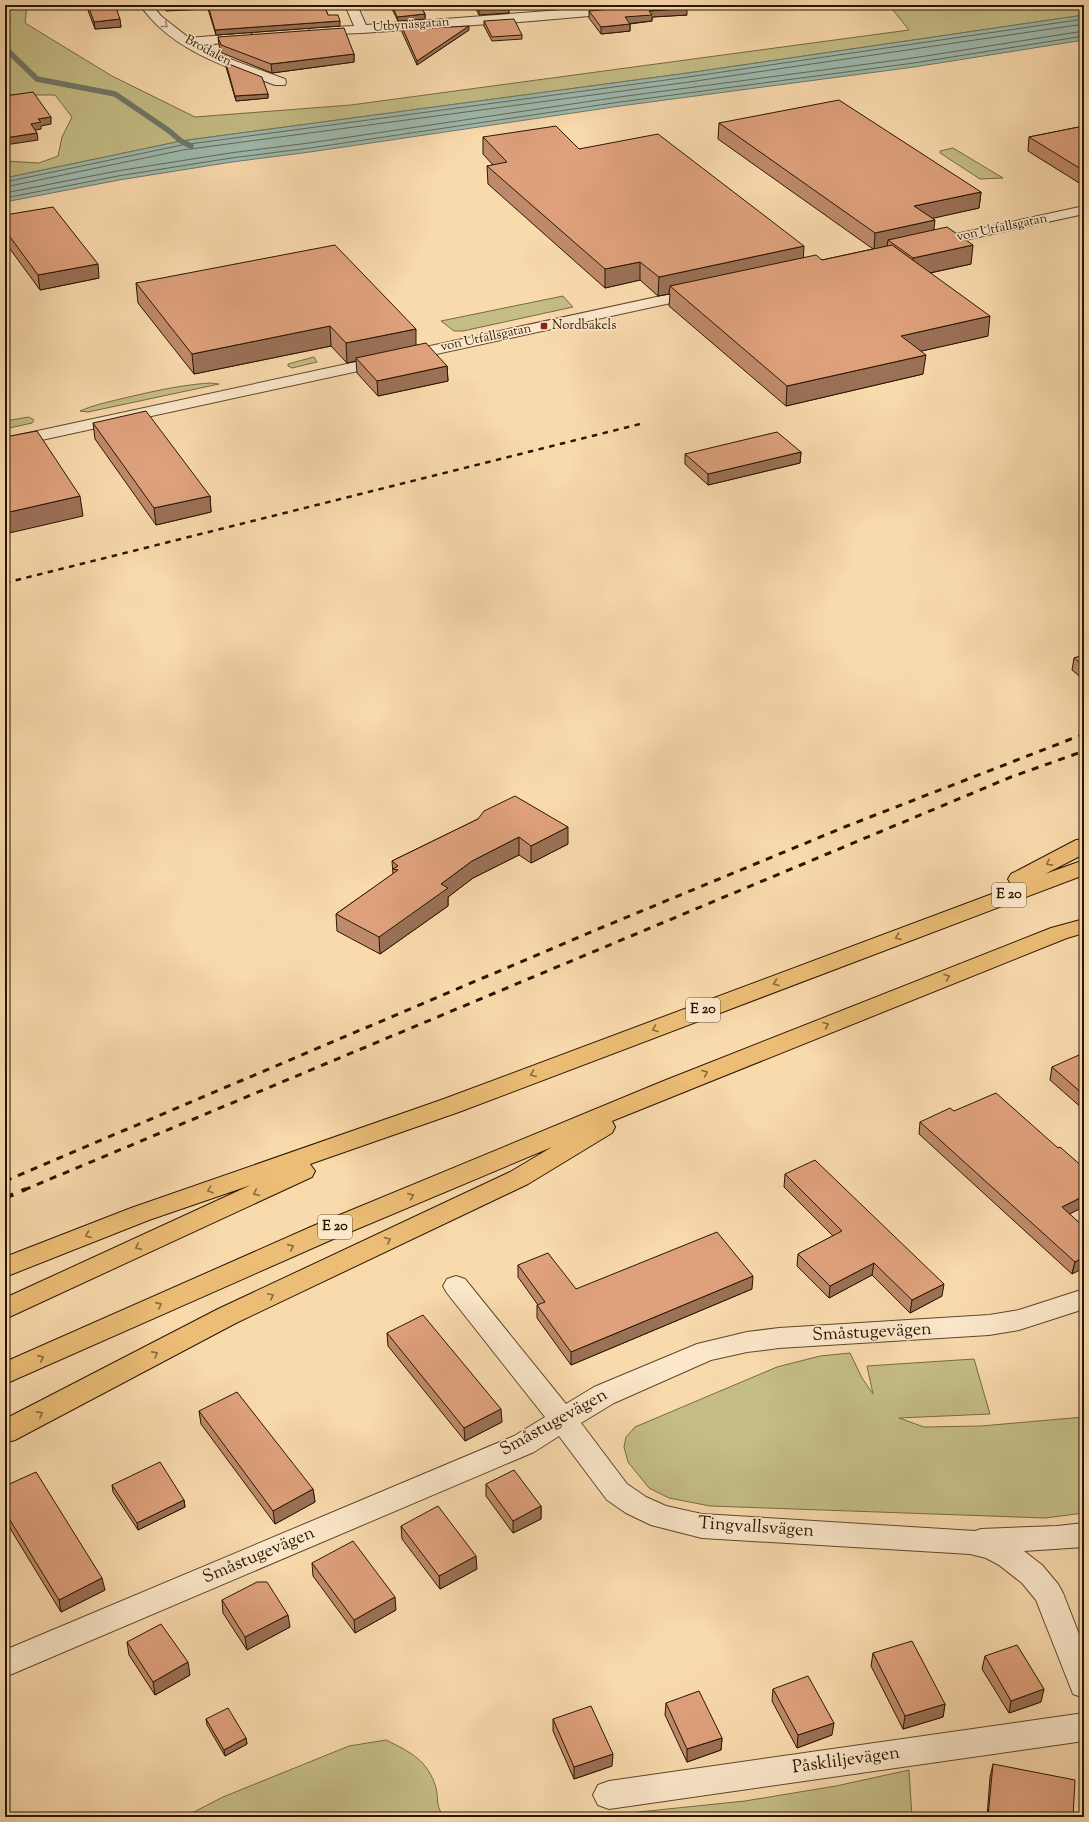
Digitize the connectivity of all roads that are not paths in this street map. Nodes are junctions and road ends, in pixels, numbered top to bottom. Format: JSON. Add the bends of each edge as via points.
{"nodes":[{"id":1,"x":146,"y":5,"type":"edge"},
{"id":2,"x":351,"y":5,"type":"edge"},
{"id":3,"x":525,"y":5,"type":"edge"},
{"id":4,"x":668,"y":5,"type":"edge"},
{"id":5,"x":532,"y":17,"type":"junction"},
{"id":6,"x":362,"y":29,"type":"junction"},
{"id":7,"x":302,"y":33,"type":"edge"},
{"id":8,"x":258,"y":36,"type":"edge"},
{"id":9,"x":187,"y":42,"type":"junction"},
{"id":10,"x":280,"y":82,"type":"dead end"},
{"id":11,"x":1084,"y":210,"type":"edge"},
{"id":12,"x":917,"y":247,"type":"edge"},
{"id":13,"x":712,"y":290,"type":"edge"},
{"id":14,"x":5,"y":443,"type":"edge"},
{"id":15,"x":1084,"y":845,"type":"edge"},
{"id":16,"x":1084,"y":867,"type":"edge"},
{"id":17,"x":935,"y":923,"type":"junction"},
{"id":18,"x":1084,"y":923,"type":"edge"},
{"id":19,"x":1084,"y":926,"type":"edge"},
{"id":20,"x":1059,"y":933,"type":"junction"},
{"id":21,"x":669,"y":1088,"type":"junction"},
{"id":22,"x":419,"y":1117,"type":"junction"},
{"id":23,"x":5,"y":1267,"type":"edge"},
{"id":24,"x":456,"y":1286,"type":"dead end"},
{"id":25,"x":1084,"y":1299,"type":"edge"},
{"id":26,"x":5,"y":1309,"type":"edge"},
{"id":27,"x":5,"y":1374,"type":"edge"},
{"id":28,"x":563,"y":1420,"type":"junction"},
{"id":29,"x":5,"y":1432,"type":"edge"},
{"id":30,"x":1084,"y":1535,"type":"edge"},
{"id":31,"x":970,"y":1542,"type":"junction"},
{"id":32,"x":5,"y":1664,"type":"edge"},
{"id":33,"x":1084,"y":1685,"type":"edge"},
{"id":34,"x":1084,"y":1727,"type":"edge"},
{"id":35,"x":609,"y":1795,"type":"dead end"}],
"edges":[{"from":1,"to":9,"type":"street","name":"Brodalen","one_way":true,"via":[[152,14]]},
{"from":2,"to":6,"type":"street"},
{"from":3,"to":5,"type":"street"},
{"from":4,"to":5,"type":"street","name":"Utbynäsgatan"},
{"from":5,"to":6,"type":"street","name":"Utbynäsgatan"},
{"from":6,"to":7,"type":"street","name":"Utbynäsgatan"},
{"from":8,"to":9,"type":"street"},
{"from":9,"to":10,"type":"street","name":"Brodalen","via":[[219,59],[248,64]]},
{"from":11,"to":12,"type":"street","name":"von Utfallsgatan"},
{"from":13,"to":14,"type":"street","name":"von Utfallsgatan"},
{"from":15,"to":17,"type":"highway","one_way":true},
{"from":16,"to":17,"type":"highway","number":"E 20"},
{"from":17,"to":22,"type":"highway","number":"E 20","one_way":true},
{"from":18,"to":20,"type":"highway","number":"E 20"},
{"from":19,"to":20,"type":"highway"},
{"from":21,"to":20,"type":"highway","number":"E 20","one_way":true},
{"from":27,"to":21,"type":"highway","number":"E 20","one_way":true,"via":[[322,1233]]},
{"from":29,"to":21,"type":"highway","one_way":true,"via":[[227,1316],[519,1178]]},
{"from":22,"to":23,"type":"highway","one_way":true,"via":[[140,1214]]},
{"from":22,"to":26,"type":"highway","number":"E 20","one_way":true},
{"from":24,"to":28,"type":"street","name":"Tingvallsvägen"},
{"from":25,"to":28,"type":"street","name":"Småstugevägen","via":[[1019,1320],[996,1324],[779,1338],[706,1351],[604,1395]]},
{"from":28,"to":31,"type":"street","name":"Tingvallsvägen","via":[[617,1492],[661,1517],[702,1526]]},
{"from":28,"to":32,"type":"street","name":"Småstugevägen","via":[[524,1444]]},
{"from":30,"to":31,"type":"street"},
{"from":31,"to":33,"type":"street","name":"Tingvallsvägen","via":[[994,1548],[1010,1556],[1032,1574],[1048,1593]]},
{"from":34,"to":35,"type":"street","name":"Påskliljevägen"}]}
